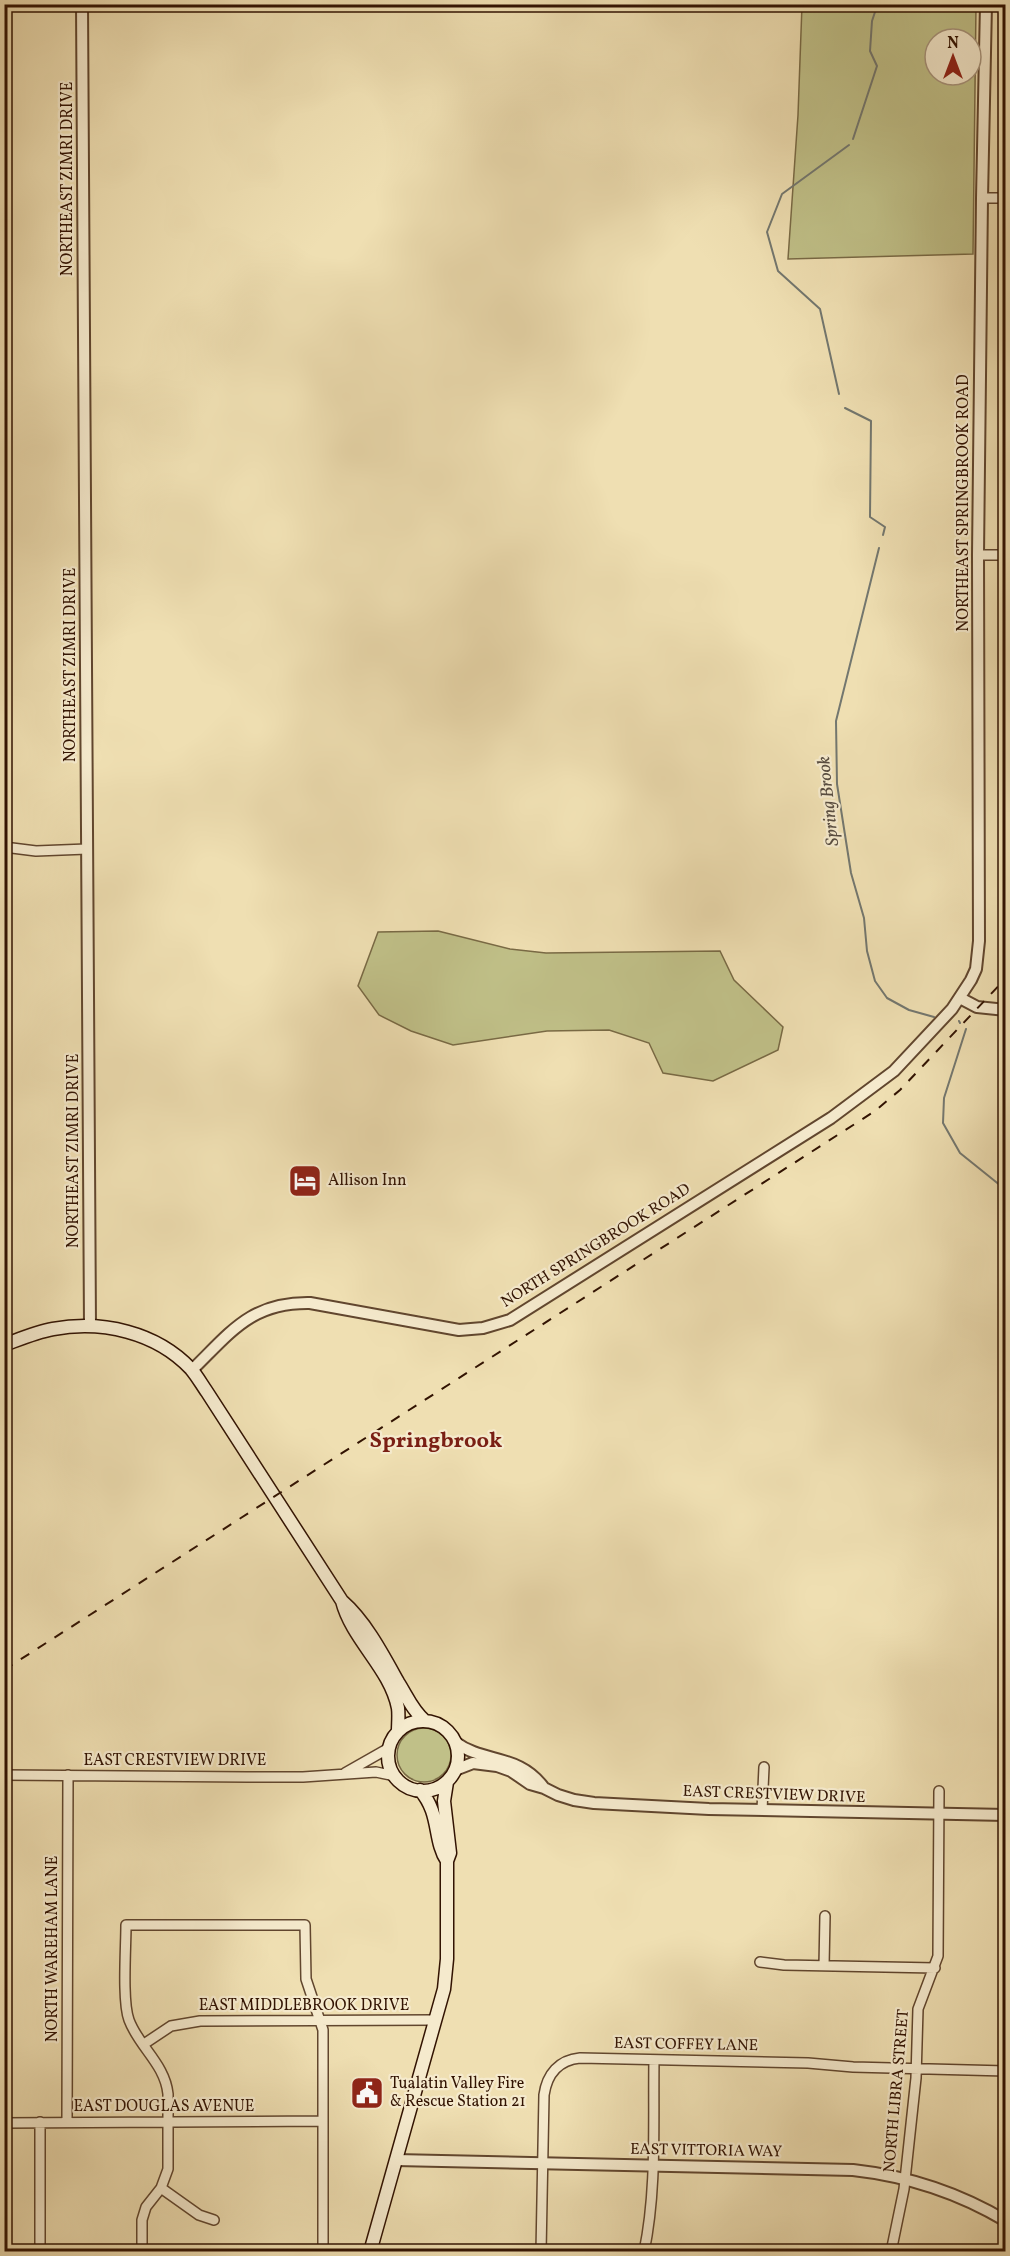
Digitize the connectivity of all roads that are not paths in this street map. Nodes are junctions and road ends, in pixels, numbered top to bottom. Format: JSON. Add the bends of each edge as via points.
{"nodes":[{"id":1,"x":82,"y":4,"type":"edge"},
{"id":2,"x":986,"y":4,"type":"edge"},
{"id":3,"x":982,"y":198,"type":"junction"},
{"id":4,"x":1005,"y":198,"type":"edge"},
{"id":5,"x":978,"y":555,"type":"junction"},
{"id":6,"x":1005,"y":555,"type":"edge"},
{"id":7,"x":4,"y":847,"type":"edge"},
{"id":8,"x":87,"y":849,"type":"junction"},
{"id":9,"x":960,"y":998,"type":"junction"},
{"id":10,"x":1005,"y":1010,"type":"edge"},
{"id":11,"x":90,"y":1326,"type":"junction"},
{"id":12,"x":4,"y":1345,"type":"edge"},
{"id":13,"x":192,"y":1370,"type":"junction"},
{"id":14,"x":342,"y":1601,"type":"junction"},
{"id":15,"x":424,"y":1721,"type":"junction"},
{"id":16,"x":398,"y":1731,"type":"junction"},
{"id":17,"x":455,"y":1742,"type":"junction"},
{"id":18,"x":389,"y":1748,"type":"junction"},
{"id":19,"x":764,"y":1767,"type":"dead end"},
{"id":20,"x":455,"y":1770,"type":"junction"},
{"id":21,"x":345,"y":1773,"type":"junction"},
{"id":22,"x":4,"y":1775,"type":"edge"},
{"id":23,"x":68,"y":1775,"type":"junction"},
{"id":24,"x":395,"y":1776,"type":"junction"},
{"id":25,"x":447,"y":1782,"type":"junction"},
{"id":26,"x":544,"y":1788,"type":"junction"},
{"id":27,"x":420,"y":1790,"type":"junction"},
{"id":28,"x":939,"y":1791,"type":"dead end"},
{"id":29,"x":762,"y":1810,"type":"junction"},
{"id":30,"x":938,"y":1814,"type":"junction"},
{"id":31,"x":1005,"y":1815,"type":"edge"},
{"id":32,"x":447,"y":1861,"type":"junction"},
{"id":33,"x":825,"y":1916,"type":"dead end"},
{"id":34,"x":760,"y":1962,"type":"dead end"},
{"id":35,"x":824,"y":1966,"type":"junction"},
{"id":36,"x":934,"y":1968,"type":"junction"},
{"id":37,"x":321,"y":2020,"type":"junction"},
{"id":38,"x":435,"y":2020,"type":"junction"},
{"id":39,"x":144,"y":2044,"type":"junction"},
{"id":40,"x":654,"y":2060,"type":"junction"},
{"id":41,"x":916,"y":2069,"type":"junction"},
{"id":42,"x":1005,"y":2071,"type":"edge"},
{"id":43,"x":323,"y":2121,"type":"junction"},
{"id":44,"x":4,"y":2122,"type":"edge"},
{"id":45,"x":40,"y":2122,"type":"junction"},
{"id":46,"x":67,"y":2122,"type":"junction"},
{"id":47,"x":168,"y":2122,"type":"junction"},
{"id":48,"x":396,"y":2160,"type":"junction"},
{"id":49,"x":543,"y":2163,"type":"junction"},
{"id":50,"x":653,"y":2164,"type":"junction"},
{"id":51,"x":905,"y":2179,"type":"junction"},
{"id":52,"x":161,"y":2188,"type":"junction"},
{"id":53,"x":214,"y":2220,"type":"dead end"},
{"id":54,"x":1005,"y":2222,"type":"edge"},
{"id":55,"x":40,"y":2252,"type":"edge"},
{"id":56,"x":142,"y":2252,"type":"edge"},
{"id":57,"x":323,"y":2252,"type":"edge"},
{"id":58,"x":370,"y":2252,"type":"edge"},
{"id":59,"x":541,"y":2252,"type":"edge"},
{"id":60,"x":645,"y":2252,"type":"edge"},
{"id":61,"x":891,"y":2252,"type":"edge"}],
"edges":[{"from":1,"to":8,"type":"street","name":"NORTHEAST ZIMRI DRIVE"},
{"from":2,"to":3,"type":"street","name":"NORTHEAST SPRINGBROOK ROAD"},
{"from":3,"to":4,"type":"street"},
{"from":3,"to":5,"type":"street","name":"NORTHEAST SPRINGBROOK ROAD"},
{"from":5,"to":6,"type":"street"},
{"from":5,"to":9,"type":"street","name":"NORTHEAST SPRINGBROOK ROAD","via":[[979,941],[976,969]]},
{"from":7,"to":8,"type":"street","via":[[36,851]]},
{"from":8,"to":11,"type":"street","name":"NORTHEAST ZIMRI DRIVE"},
{"from":9,"to":10,"type":"street","via":[[977,1007]]},
{"from":9,"to":13,"type":"street","name":"NORTH SPRINGBROOK ROAD","via":[[909,1057],[868,1092],[510,1320],[483,1328],[459,1329],[310,1303],[277,1305],[236,1327]]},
{"from":11,"to":12,"type":"main road","via":[[51,1329]]},
{"from":11,"to":13,"type":"main road","via":[[144,1337],[163,1346]]},
{"from":13,"to":14,"type":"main road"},
{"from":14,"to":15,"type":"main road","via":[[354,1611]]},
{"from":14,"to":16,"type":"main road","via":[[346,1616],[392,1692],[398,1707]]},
{"from":15,"to":16,"type":"main road"},
{"from":15,"to":17,"type":"main road","via":[[442,1726]]},
{"from":16,"to":18,"type":"main road"},
{"from":17,"to":20,"type":"main road"},
{"from":17,"to":26,"type":"street","name":"EAST CRESTVIEW DRIVE","via":[[518,1765]]},
{"from":18,"to":21,"type":"street","name":"EAST CRESTVIEW DRIVE"},
{"from":18,"to":24,"type":"main road"},
{"from":19,"to":29,"type":"street"},
{"from":20,"to":25,"type":"main road"},
{"from":20,"to":26,"type":"street","name":"EAST CRESTVIEW DRIVE","via":[[472,1763],[497,1766]]},
{"from":21,"to":23,"type":"street","name":"EAST CRESTVIEW DRIVE","via":[[292,1777]]},
{"from":21,"to":24,"type":"street","name":"EAST CRESTVIEW DRIVE"},
{"from":22,"to":23,"type":"street","name":"EAST CRESTVIEW DRIVE"},
{"from":23,"to":46,"type":"street","name":"NORTH WAREHAM LANE"},
{"from":24,"to":27,"type":"main road"},
{"from":25,"to":27,"type":"main road"},
{"from":25,"to":32,"type":"main road"},
{"from":26,"to":29,"type":"street","name":"EAST CRESTVIEW DRIVE","via":[[566,1798],[594,1803]]},
{"from":27,"to":32,"type":"main road","via":[[430,1805]]},
{"from":28,"to":30,"type":"street","name":"NORTH LIBRA STREET"},
{"from":29,"to":30,"type":"street","name":"EAST CRESTVIEW DRIVE"},
{"from":30,"to":31,"type":"street","name":"EAST CRESTVIEW DRIVE"},
{"from":30,"to":36,"type":"street","name":"NORTH LIBRA STREET","via":[[938,1956]]},
{"from":32,"to":38,"type":"main road","via":[[447,1975]]},
{"from":33,"to":35,"type":"street"},
{"from":34,"to":35,"type":"street"},
{"from":35,"to":36,"type":"street"},
{"from":36,"to":41,"type":"street","name":"NORTH LIBRA STREET","via":[[918,2008]]},
{"from":37,"to":38,"type":"street","name":"EAST MIDDLEBROOK DRIVE"},
{"from":37,"to":39,"type":"street","name":"EAST MIDDLEBROOK DRIVE","via":[[184,2022]]},
{"from":37,"to":39,"type":"street","via":[[306,1979],[305,1925],[126,1925],[127,2013]]},
{"from":37,"to":43,"type":"street"},
{"from":38,"to":48,"type":"main road"},
{"from":39,"to":47,"type":"street","via":[[166,2082]]},
{"from":40,"to":41,"type":"street","name":"EAST COFFEY LANE"},
{"from":40,"to":49,"type":"street","name":"EAST COFFEY LANE","via":[[580,2058],[558,2066],[545,2088]]},
{"from":40,"to":50,"type":"street"},
{"from":41,"to":42,"type":"street","name":"EAST COFFEY LANE"},
{"from":41,"to":51,"type":"street","name":"NORTH LIBRA STREET"},
{"from":43,"to":47,"type":"street","name":"EAST DOUGLAS AVENUE"},
{"from":43,"to":57,"type":"street"},
{"from":44,"to":45,"type":"street","name":"EAST DOUGLAS AVENUE"},
{"from":45,"to":46,"type":"street","name":"EAST DOUGLAS AVENUE"},
{"from":45,"to":55,"type":"street"},
{"from":46,"to":47,"type":"street","name":"EAST DOUGLAS AVENUE"},
{"from":47,"to":52,"type":"street","via":[[168,2169]]},
{"from":48,"to":49,"type":"street","name":"EAST VITTORIA WAY"},
{"from":48,"to":58,"type":"main road"},
{"from":49,"to":50,"type":"street","name":"EAST VITTORIA WAY"},
{"from":49,"to":59,"type":"street","name":"EAST COFFEY LANE"},
{"from":50,"to":51,"type":"street","name":"EAST VITTORIA WAY","via":[[842,2169]]},
{"from":50,"to":60,"type":"street"},
{"from":51,"to":54,"type":"street","name":"EAST VITTORIA WAY","via":[[957,2196]]},
{"from":51,"to":61,"type":"street","name":"NORTH LIBRA STREET"},
{"from":52,"to":53,"type":"street","via":[[199,2215]]},
{"from":52,"to":56,"type":"street","via":[[146,2207],[142,2220]]}]}
